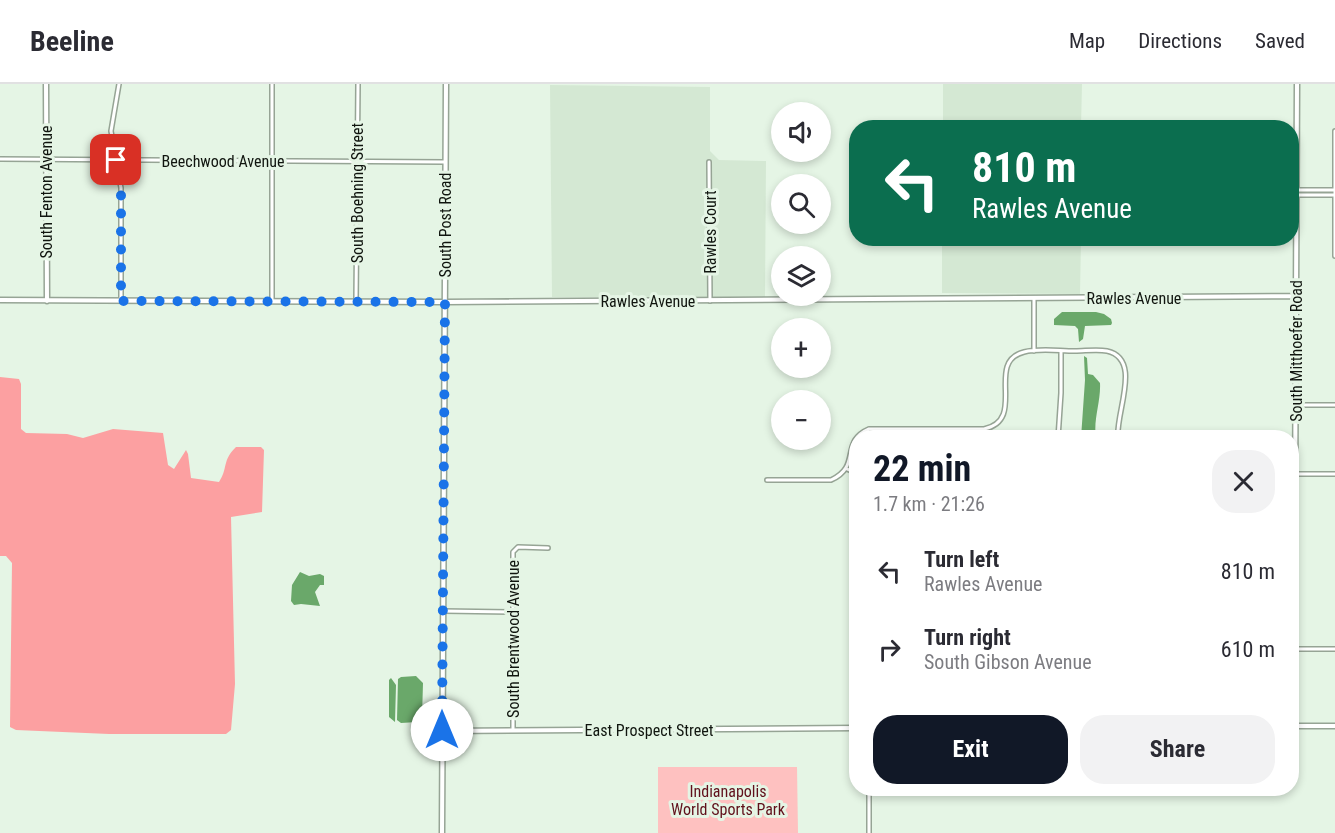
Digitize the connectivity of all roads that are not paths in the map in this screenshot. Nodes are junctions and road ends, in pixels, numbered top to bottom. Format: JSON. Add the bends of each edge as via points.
{"nodes":[{"id":1,"x":46,"y":84,"type":"edge"},
{"id":2,"x":119,"y":84,"type":"edge"},
{"id":3,"x":272,"y":84,"type":"edge"},
{"id":4,"x":358,"y":84,"type":"edge"},
{"id":5,"x":446,"y":84,"type":"edge"},
{"id":6,"x":1297,"y":84,"type":"edge"},
{"id":7,"x":1297,"y":120,"type":"edge"},
{"id":8,"x":1335,"y":131,"type":"edge"},
{"id":9,"x":0,"y":159,"type":"edge"},
{"id":10,"x":46,"y":160,"type":"junction"},
{"id":11,"x":116,"y":160,"type":"junction"},
{"id":12,"x":1335,"y":160,"type":"edge"},
{"id":13,"x":272,"y":161,"type":"junction"},
{"id":14,"x":357,"y":162,"type":"junction"},
{"id":15,"x":445,"y":162,"type":"junction"},
{"id":16,"x":710,"y":162,"type":"dead end"},
{"id":17,"x":1335,"y":190,"type":"edge"},
{"id":18,"x":1299,"y":193,"type":"edge"},
{"id":19,"x":1299,"y":193,"type":"edge"},
{"id":20,"x":1334,"y":195,"type":"edge"},
{"id":21,"x":1335,"y":225,"type":"edge"},
{"id":22,"x":1296,"y":246,"type":"edge"},
{"id":23,"x":1335,"y":256,"type":"edge"},
{"id":24,"x":1296,"y":296,"type":"junction"},
{"id":25,"x":1034,"y":299,"type":"junction"},
{"id":26,"x":0,"y":300,"type":"edge"},
{"id":27,"x":46,"y":301,"type":"junction"},
{"id":28,"x":121,"y":301,"type":"junction"},
{"id":29,"x":710,"y":301,"type":"junction"},
{"id":30,"x":272,"y":302,"type":"junction"},
{"id":31,"x":356,"y":302,"type":"junction"},
{"id":32,"x":445,"y":302,"type":"junction"},
{"id":33,"x":1034,"y":351,"type":"junction"},
{"id":34,"x":1061,"y":351,"type":"junction"},
{"id":35,"x":1296,"y":405,"type":"junction"},
{"id":36,"x":1335,"y":405,"type":"edge"},
{"id":37,"x":866,"y":430,"type":"edge"},
{"id":38,"x":1059,"y":430,"type":"edge"},
{"id":39,"x":1119,"y":430,"type":"edge"},
{"id":40,"x":1296,"y":430,"type":"edge"},
{"id":41,"x":849,"y":460,"type":"edge"},
{"id":42,"x":847,"y":469,"type":"joint"},
{"id":43,"x":1299,"y":474,"type":"edge"},
{"id":44,"x":1335,"y":474,"type":"edge"},
{"id":45,"x":767,"y":480,"type":"dead end"},
{"id":46,"x":548,"y":548,"type":"dead end"},
{"id":47,"x":443,"y":611,"type":"junction"},
{"id":48,"x":513,"y":612,"type":"junction"},
{"id":49,"x":1299,"y":649,"type":"edge"},
{"id":50,"x":1335,"y":649,"type":"edge"},
{"id":51,"x":1299,"y":726,"type":"edge"},
{"id":52,"x":1335,"y":726,"type":"edge"},
{"id":53,"x":849,"y":728,"type":"edge"},
{"id":54,"x":442,"y":730,"type":"junction"},
{"id":55,"x":513,"y":730,"type":"junction"},
{"id":56,"x":869,"y":796,"type":"edge"},
{"id":57,"x":442,"y":833,"type":"edge"},
{"id":58,"x":869,"y":833,"type":"edge"}],
"edges":[{"from":1,"to":10,"type":"street","name":"South Fenton Avenue"},
{"from":2,"to":11,"type":"street","via":[[111,130]]},
{"from":3,"to":13,"type":"street"},
{"from":4,"to":14,"type":"street","name":"South Boehning Street"},
{"from":5,"to":15,"type":"street","name":"South Post Road"},
{"from":6,"to":7,"type":"street","name":"South Mitthoefer Road"},
{"from":8,"to":12,"type":"street"},
{"from":9,"to":10,"type":"street","name":"Beechwood Avenue"},
{"from":10,"to":11,"type":"street","name":"Beechwood Avenue"},
{"from":10,"to":27,"type":"street","name":"South Fenton Avenue"},
{"from":11,"to":13,"type":"street","name":"Beechwood Avenue"},
{"from":11,"to":28,"type":"street","via":[[121,188]]},
{"from":12,"to":17,"type":"street"},
{"from":13,"to":14,"type":"street","name":"Beechwood Avenue"},
{"from":13,"to":30,"type":"street"},
{"from":14,"to":15,"type":"street","name":"Beechwood Avenue"},
{"from":14,"to":31,"type":"street","name":"South Boehning Street"},
{"from":15,"to":32,"type":"street","name":"South Post Road"},
{"from":16,"to":29,"type":"street","name":"Rawles Court"},
{"from":17,"to":18,"type":"street"},
{"from":17,"to":20,"type":"street"},
{"from":19,"to":20,"type":"street"},
{"from":20,"to":21,"type":"street"},
{"from":21,"to":23,"type":"street"},
{"from":22,"to":24,"type":"street","name":"South Mitthoefer Road"},
{"from":24,"to":25,"type":"street","name":"Rawles Avenue"},
{"from":24,"to":35,"type":"street","name":"South Mitthoefer Road"},
{"from":25,"to":29,"type":"street","name":"Rawles Avenue"},
{"from":25,"to":33,"type":"street"},
{"from":26,"to":27,"type":"street","name":"Rawles Avenue"},
{"from":27,"to":28,"type":"street","name":"Rawles Avenue"},
{"from":28,"to":30,"type":"street","name":"Rawles Avenue"},
{"from":29,"to":32,"type":"street","name":"Rawles Avenue"},
{"from":30,"to":31,"type":"street","name":"Rawles Avenue"},
{"from":31,"to":32,"type":"street","name":"Rawles Avenue"},
{"from":32,"to":47,"type":"street","name":"South Post Road"},
{"from":33,"to":34,"type":"street"},
{"from":33,"to":37,"type":"street","via":[[1021,353],[1009,363],[1005,410],[993,426]]},
{"from":34,"to":38,"type":"street"},
{"from":34,"to":39,"type":"street","via":[[1106,351],[1120,358],[1126,375]]},
{"from":35,"to":36,"type":"street"},
{"from":35,"to":40,"type":"street","name":"South Mitthoefer Road"},
{"from":41,"to":42,"type":"street"},
{"from":42,"to":45,"type":"street","via":[[831,480]]},
{"from":43,"to":44,"type":"street"},
{"from":46,"to":48,"type":"street","name":"South Brentwood Avenue","via":[[515,548]]},
{"from":47,"to":48,"type":"street"},
{"from":47,"to":54,"type":"street","name":"South Post Road"},
{"from":48,"to":55,"type":"street","name":"South Brentwood Avenue"},
{"from":49,"to":50,"type":"street"},
{"from":51,"to":52,"type":"street"},
{"from":53,"to":55,"type":"street","name":"East Prospect Street"},
{"from":54,"to":55,"type":"street","name":"East Prospect Street"},
{"from":54,"to":57,"type":"street","name":"South Post Road"},
{"from":56,"to":58,"type":"street"}]}
